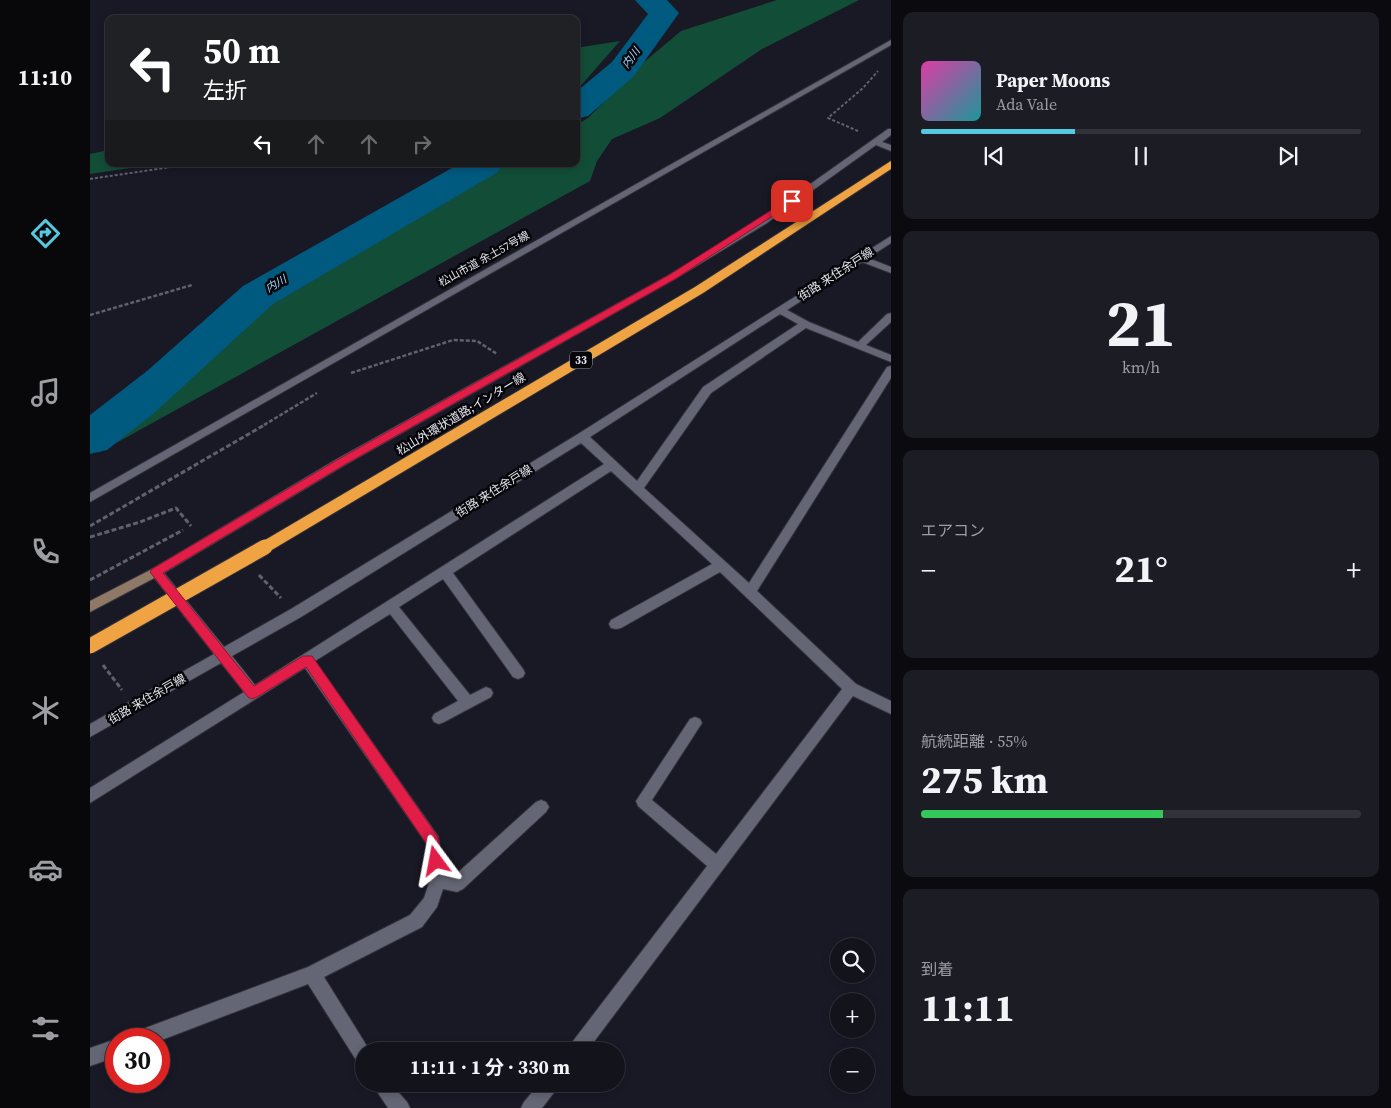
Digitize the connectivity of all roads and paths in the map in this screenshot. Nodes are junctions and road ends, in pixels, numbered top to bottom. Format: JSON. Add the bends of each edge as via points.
{"nodes":[{"id":1,"x":891,"y":42,"type":"edge"},
{"id":2,"x":880,"y":68,"type":"dead end"},
{"id":3,"x":891,"y":131,"type":"edge"},
{"id":4,"x":865,"y":134,"type":"dead end"},
{"id":5,"x":875,"y":142,"type":"junction"},
{"id":6,"x":891,"y":148,"type":"edge"},
{"id":7,"x":891,"y":164,"type":"edge"},
{"id":8,"x":171,"y":167,"type":"edge"},
{"id":9,"x":90,"y":179,"type":"edge"},
{"id":10,"x":891,"y":239,"type":"edge"},
{"id":11,"x":861,"y":258,"type":"junction"},
{"id":12,"x":891,"y":270,"type":"edge"},
{"id":13,"x":192,"y":285,"type":"dead end"},
{"id":14,"x":780,"y":310,"type":"junction"},
{"id":15,"x":90,"y":315,"type":"edge"},
{"id":16,"x":891,"y":316,"type":"edge"},
{"id":17,"x":804,"y":324,"type":"junction"},
{"id":18,"x":860,"y":345,"type":"junction"},
{"id":19,"x":500,"y":357,"type":"dead end"},
{"id":20,"x":891,"y":359,"type":"edge"},
{"id":21,"x":891,"y":369,"type":"edge"},
{"id":22,"x":349,"y":373,"type":"dead end"},
{"id":23,"x":582,"y":437,"type":"junction"},
{"id":24,"x":612,"y":465,"type":"junction"},
{"id":25,"x":638,"y":488,"type":"junction"},
{"id":26,"x":90,"y":498,"type":"edge"},
{"id":27,"x":191,"y":526,"type":"dead end"},
{"id":28,"x":90,"y":537,"type":"edge"},
{"id":29,"x":721,"y":565,"type":"junction"},
{"id":30,"x":156,"y":572,"type":"junction"},
{"id":31,"x":446,"y":572,"type":"junction"},
{"id":32,"x":750,"y":592,"type":"junction"},
{"id":33,"x":391,"y":606,"type":"junction"},
{"id":34,"x":90,"y":607,"type":"edge"},
{"id":35,"x":616,"y":624,"type":"dead end"},
{"id":36,"x":90,"y":646,"type":"edge"},
{"id":37,"x":223,"y":654,"type":"junction"},
{"id":38,"x":307,"y":660,"type":"junction"},
{"id":39,"x":518,"y":673,"type":"dead end"},
{"id":40,"x":851,"y":688,"type":"junction"},
{"id":41,"x":252,"y":693,"type":"junction"},
{"id":42,"x":486,"y":693,"type":"dead end"},
{"id":43,"x":468,"y":703,"type":"junction"},
{"id":44,"x":890,"y":705,"type":"edge"},
{"id":45,"x":439,"y":718,"type":"dead end"},
{"id":46,"x":695,"y":723,"type":"dead end"},
{"id":47,"x":90,"y":731,"type":"edge"},
{"id":48,"x":90,"y":796,"type":"edge"},
{"id":49,"x":541,"y":806,"type":"dead end"},
{"id":50,"x":716,"y":865,"type":"junction"},
{"id":51,"x":438,"y":880,"type":"junction"},
{"id":52,"x":312,"y":974,"type":"junction"},
{"id":53,"x":169,"y":1028,"type":"edge"},
{"id":54,"x":583,"y":1042,"type":"edge"},
{"id":55,"x":355,"y":1043,"type":"edge"},
{"id":56,"x":105,"y":1052,"type":"edge"},
{"id":57,"x":90,"y":1057,"type":"edge"},
{"id":58,"x":386,"y":1092,"type":"edge"},
{"id":59,"x":543,"y":1092,"type":"edge"},
{"id":60,"x":401,"y":1108,"type":"edge"},
{"id":61,"x":530,"y":1108,"type":"edge"}],
"edges":[{"from":1,"to":26,"type":"street","name":"松山市道 余土57号線"},
{"from":2,"to":4,"type":"path","via":[[864,88],[828,118]]},
{"from":3,"to":5,"type":"street"},
{"from":5,"to":6,"type":"street"},
{"from":5,"to":30,"type":"street","via":[[764,221],[672,277],[341,462]]},
{"from":7,"to":36,"type":"highway","name":"松山外環状道路;インター線","number":"33","bridge":true,"via":[[690,295],[265,547]]},
{"from":8,"to":9,"type":"path"},
{"from":10,"to":11,"type":"street","name":"街路 来住余戸線"},
{"from":11,"to":12,"type":"street"},
{"from":11,"to":14,"type":"street","name":"街路 来住余戸線"},
{"from":13,"to":15,"type":"path"},
{"from":14,"to":17,"type":"street"},
{"from":14,"to":23,"type":"street","name":"街路 来住余戸線"},
{"from":16,"to":18,"type":"street"},
{"from":17,"to":18,"type":"street"},
{"from":17,"to":25,"type":"street","via":[[707,390]]},
{"from":18,"to":20,"type":"street"},
{"from":19,"to":22,"type":"path","via":[[482,341],[469,338],[453,340]]},
{"from":21,"to":32,"type":"street"},
{"from":23,"to":24,"type":"street"},
{"from":23,"to":37,"type":"street","name":"街路 来住余戸線","via":[[296,614]]},
{"from":24,"to":25,"type":"street"},
{"from":24,"to":31,"type":"street"},
{"from":25,"to":29,"type":"street"},
{"from":27,"to":28,"type":"path","via":[[176,508]]},
{"from":29,"to":32,"type":"street"},
{"from":29,"to":35,"type":"street"},
{"from":30,"to":34,"type":"street"},
{"from":30,"to":37,"type":"street"},
{"from":31,"to":33,"type":"street"},
{"from":31,"to":39,"type":"street"},
{"from":32,"to":40,"type":"street"},
{"from":33,"to":38,"type":"street"},
{"from":33,"to":43,"type":"street"},
{"from":37,"to":41,"type":"street"},
{"from":37,"to":47,"type":"street","name":"街路 来住余戸線"},
{"from":38,"to":41,"type":"street"},
{"from":38,"to":51,"type":"street","via":[[433,841]]},
{"from":40,"to":44,"type":"street"},
{"from":40,"to":50,"type":"street"},
{"from":41,"to":48,"type":"street"},
{"from":42,"to":43,"type":"street"},
{"from":43,"to":45,"type":"street"},
{"from":46,"to":50,"type":"street","via":[[643,801]]},
{"from":49,"to":51,"type":"street","via":[[457,884]]},
{"from":50,"to":54,"type":"street"},
{"from":51,"to":52,"type":"street","via":[[431,902],[416,921]]},
{"from":52,"to":53,"type":"street"},
{"from":52,"to":55,"type":"street"},
{"from":56,"to":57,"type":"street"},
{"from":58,"to":60,"type":"street"},
{"from":59,"to":61,"type":"street"}]}
